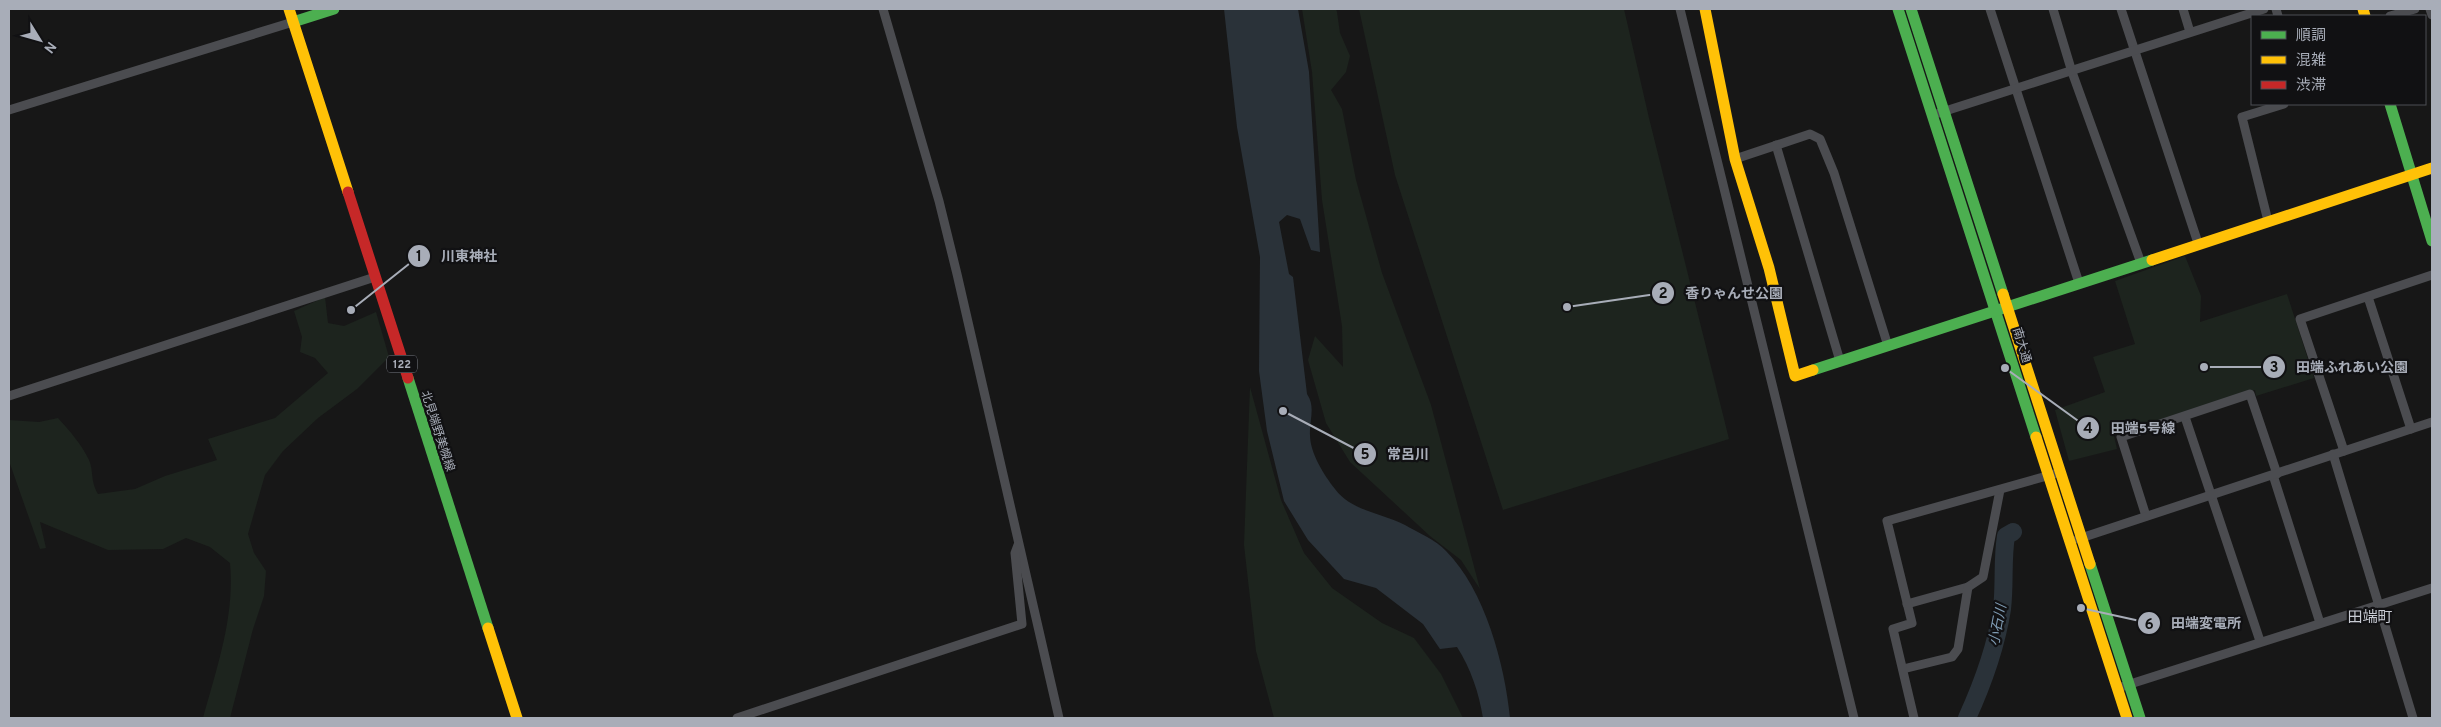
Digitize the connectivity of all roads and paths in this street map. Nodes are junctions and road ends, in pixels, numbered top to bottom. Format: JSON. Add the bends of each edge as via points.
{"nodes":[{"id":1,"x":289,"y":9,"type":"edge"},
{"id":2,"x":334,"y":9,"type":"edge"},
{"id":3,"x":883,"y":9,"type":"edge"},
{"id":4,"x":1680,"y":9,"type":"edge"},
{"id":5,"x":1705,"y":9,"type":"edge"},
{"id":6,"x":1898,"y":9,"type":"edge"},
{"id":7,"x":1911,"y":9,"type":"edge"},
{"id":8,"x":1990,"y":9,"type":"edge"},
{"id":9,"x":2053,"y":9,"type":"edge"},
{"id":10,"x":2122,"y":9,"type":"edge"},
{"id":11,"x":2183,"y":9,"type":"edge"},
{"id":12,"x":2264,"y":9,"type":"edge"},
{"id":13,"x":2415,"y":9,"type":"edge"},
{"id":14,"x":2430,"y":9,"type":"edge"},
{"id":15,"x":2394,"y":15,"type":"edge"},
{"id":16,"x":2432,"y":15,"type":"edge"},
{"id":17,"x":293,"y":22,"type":"junction"},
{"id":18,"x":2190,"y":32,"type":"junction"},
{"id":19,"x":2135,"y":50,"type":"junction"},
{"id":20,"x":2072,"y":72,"type":"junction"},
{"id":21,"x":2016,"y":89,"type":"junction"},
{"id":22,"x":2281,"y":105,"type":"edge"},
{"id":23,"x":2390,"y":105,"type":"edge"},
{"id":24,"x":9,"y":110,"type":"edge"},
{"id":25,"x":1945,"y":111,"type":"junction"},
{"id":26,"x":1934,"y":115,"type":"junction"},
{"id":27,"x":1776,"y":145,"type":"junction"},
{"id":28,"x":1734,"y":159,"type":"junction"},
{"id":29,"x":2432,"y":168,"type":"edge"},
{"id":30,"x":2411,"y":175,"type":"junction"},
{"id":31,"x":2268,"y":221,"type":"junction"},
{"id":32,"x":2432,"y":241,"type":"edge"},
{"id":33,"x":2198,"y":243,"type":"junction"},
{"id":34,"x":2141,"y":263,"type":"junction"},
{"id":35,"x":2432,"y":275,"type":"edge"},
{"id":36,"x":375,"y":278,"type":"junction"},
{"id":37,"x":2079,"y":282,"type":"junction"},
{"id":38,"x":2368,"y":297,"type":"junction"},
{"id":39,"x":2008,"y":306,"type":"junction"},
{"id":40,"x":1996,"y":310,"type":"junction"},
{"id":41,"x":1888,"y":346,"type":"junction"},
{"id":42,"x":1840,"y":361,"type":"junction"},
{"id":43,"x":9,"y":396,"type":"edge"},
{"id":44,"x":2186,"y":417,"type":"junction"},
{"id":45,"x":2432,"y":422,"type":"edge"},
{"id":46,"x":2411,"y":429,"type":"junction"},
{"id":47,"x":2344,"y":451,"type":"junction"},
{"id":48,"x":2333,"y":454,"type":"junction"},
{"id":49,"x":2061,"y":472,"type":"junction"},
{"id":50,"x":2275,"y":474,"type":"junction"},
{"id":51,"x":2048,"y":476,"type":"junction"},
{"id":52,"x":2000,"y":490,"type":"junction"},
{"id":53,"x":2212,"y":495,"type":"junction"},
{"id":54,"x":2146,"y":516,"type":"junction"},
{"id":55,"x":2082,"y":538,"type":"junction"},
{"id":56,"x":2070,"y":542,"type":"junction"},
{"id":57,"x":1019,"y":543,"type":"junction"},
{"id":58,"x":1968,"y":588,"type":"junction"},
{"id":59,"x":2432,"y":588,"type":"edge"},
{"id":60,"x":1907,"y":604,"type":"junction"},
{"id":61,"x":2378,"y":605,"type":"junction"},
{"id":62,"x":2320,"y":623,"type":"junction"},
{"id":63,"x":2260,"y":641,"type":"junction"},
{"id":64,"x":1903,"y":669,"type":"junction"},
{"id":65,"x":2129,"y":684,"type":"junction"},
{"id":66,"x":2117,"y":688,"type":"junction"},
{"id":67,"x":517,"y":718,"type":"edge"},
{"id":68,"x":738,"y":718,"type":"edge"},
{"id":69,"x":1059,"y":718,"type":"edge"},
{"id":70,"x":1854,"y":718,"type":"edge"},
{"id":71,"x":1914,"y":718,"type":"edge"},
{"id":72,"x":2127,"y":718,"type":"edge"},
{"id":73,"x":2140,"y":718,"type":"edge"},
{"id":74,"x":2413,"y":718,"type":"edge"}],
"edges":[{"from":1,"to":17,"type":"street","name":"北見端野美幌線","number":"122"},
{"from":2,"to":17,"type":"street"},
{"from":3,"to":57,"type":"street","via":[[939,201]]},
{"from":4,"to":70,"type":"street"},
{"from":5,"to":28,"type":"street"},
{"from":6,"to":26,"type":"street","name":"南大通"},
{"from":7,"to":25,"type":"street","name":"南大通"},
{"from":8,"to":21,"type":"street"},
{"from":9,"to":20,"type":"street"},
{"from":10,"to":19,"type":"street"},
{"from":11,"to":18,"type":"street"},
{"from":12,"to":18,"type":"street"},
{"from":13,"to":15,"type":"street"},
{"from":14,"to":16,"type":"street"},
{"from":17,"to":24,"type":"street"},
{"from":17,"to":36,"type":"street","name":"北見端野美幌線","number":"122"},
{"from":18,"to":19,"type":"street"},
{"from":19,"to":20,"type":"street"},
{"from":19,"to":33,"type":"street"},
{"from":20,"to":21,"type":"street"},
{"from":20,"to":34,"type":"street"},
{"from":21,"to":25,"type":"street"},
{"from":21,"to":37,"type":"street"},
{"from":22,"to":31,"type":"street","via":[[2242,118]]},
{"from":23,"to":30,"type":"street"},
{"from":25,"to":26,"type":"street"},
{"from":25,"to":39,"type":"street","name":"南大通"},
{"from":26,"to":40,"type":"street","name":"南大通"},
{"from":27,"to":28,"type":"street"},
{"from":27,"to":41,"type":"street","via":[[1810,134],[1820,139]]},
{"from":27,"to":42,"type":"street"},
{"from":28,"to":42,"type":"street","via":[[1769,268],[1795,376]]},
{"from":29,"to":30,"type":"street"},
{"from":30,"to":31,"type":"street"},
{"from":30,"to":32,"type":"street"},
{"from":31,"to":33,"type":"street"},
{"from":33,"to":34,"type":"street"},
{"from":34,"to":37,"type":"street"},
{"from":35,"to":38,"type":"street"},
{"from":36,"to":43,"type":"street"},
{"from":36,"to":67,"type":"street","name":"北見端野美幌線","number":"122"},
{"from":37,"to":39,"type":"street"},
{"from":38,"to":46,"type":"street"},
{"from":38,"to":47,"type":"street","via":[[2300,319]]},
{"from":39,"to":40,"type":"street"},
{"from":39,"to":49,"type":"street","name":"南大通"},
{"from":40,"to":41,"type":"street"},
{"from":40,"to":51,"type":"street","name":"南大通"},
{"from":41,"to":42,"type":"street"},
{"from":44,"to":50,"type":"street","via":[[2250,394]]},
{"from":44,"to":53,"type":"street"},
{"from":44,"to":54,"type":"street","via":[[2121,437]]},
{"from":45,"to":46,"type":"street"},
{"from":46,"to":47,"type":"street"},
{"from":47,"to":48,"type":"street"},
{"from":48,"to":50,"type":"street"},
{"from":48,"to":61,"type":"street"},
{"from":49,"to":51,"type":"street"},
{"from":49,"to":55,"type":"street","name":"南大通"},
{"from":50,"to":53,"type":"street"},
{"from":50,"to":62,"type":"street"},
{"from":51,"to":52,"type":"street"},
{"from":51,"to":56,"type":"street","name":"南大通"},
{"from":52,"to":58,"type":"street","via":[[1983,577]]},
{"from":52,"to":60,"type":"street","via":[[1887,521]]},
{"from":53,"to":54,"type":"street"},
{"from":53,"to":63,"type":"street"},
{"from":54,"to":55,"type":"street"},
{"from":55,"to":56,"type":"street"},
{"from":55,"to":65,"type":"street","name":"南大通"},
{"from":56,"to":66,"type":"street","name":"南大通"},
{"from":57,"to":68,"type":"street","via":[[1015,553],[1022,624]]},
{"from":57,"to":69,"type":"street"},
{"from":58,"to":60,"type":"street"},
{"from":58,"to":64,"type":"street","via":[[1958,649],[1952,657]]},
{"from":59,"to":61,"type":"street"},
{"from":60,"to":64,"type":"street","via":[[1912,623],[1893,629]]},
{"from":61,"to":62,"type":"street"},
{"from":61,"to":74,"type":"street"},
{"from":62,"to":63,"type":"street"},
{"from":63,"to":65,"type":"street"},
{"from":64,"to":71,"type":"street"},
{"from":65,"to":66,"type":"street"},
{"from":65,"to":73,"type":"street","name":"南大通"},
{"from":66,"to":72,"type":"street","name":"南大通"}]}
